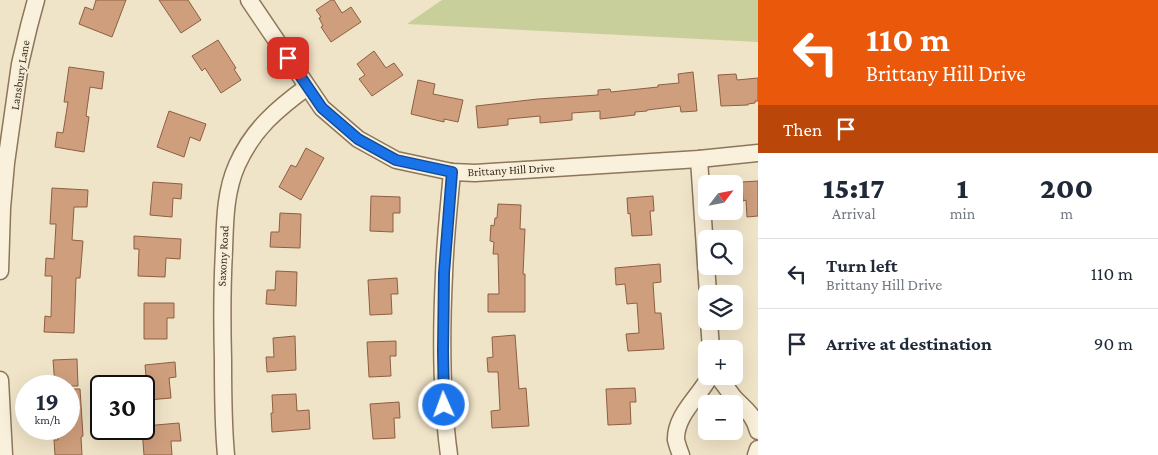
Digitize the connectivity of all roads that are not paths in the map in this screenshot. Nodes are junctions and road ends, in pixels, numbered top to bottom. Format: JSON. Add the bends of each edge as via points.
{"nodes":[{"id":1,"x":36,"y":0,"type":"edge"},
{"id":2,"x":249,"y":0,"type":"edge"},
{"id":3,"x":307,"y":87,"type":"junction"},
{"id":4,"x":758,"y":153,"type":"edge"},
{"id":5,"x":699,"y":159,"type":"junction"},
{"id":6,"x":452,"y":172,"type":"junction"},
{"id":7,"x":0,"y":271,"type":"edge"},
{"id":8,"x":707,"y":285,"type":"edge"},
{"id":9,"x":0,"y":380,"type":"edge"},
{"id":10,"x":705,"y":385,"type":"edge"},
{"id":11,"x":725,"y":385,"type":"edge"},
{"id":12,"x":758,"y":431,"type":"edge"},
{"id":13,"x":758,"y":449,"type":"edge"},
{"id":14,"x":4,"y":455,"type":"edge"},
{"id":15,"x":226,"y":455,"type":"edge"},
{"id":16,"x":449,"y":455,"type":"edge"},
{"id":17,"x":681,"y":455,"type":"edge"},
{"id":18,"x":756,"y":455,"type":"edge"}],
"edges":[{"from":1,"to":7,"type":"street","name":"Lansbury Lane","via":[[20,64],[6,163]]},
{"from":2,"to":3,"type":"street","name":"Brittany Hill Drive"},
{"from":3,"to":6,"type":"street","name":"Brittany Hill Drive","via":[[322,108],[358,139],[396,160]]},
{"from":3,"to":15,"type":"street","name":"Saxony Road","via":[[270,116],[259,129],[236,166],[226,200],[222,290]]},
{"from":4,"to":5,"type":"street","name":"Brittany Hill Drive"},
{"from":5,"to":6,"type":"street","name":"Brittany Hill Drive"},
{"from":5,"to":8,"type":"street"},
{"from":6,"to":16,"type":"street","via":[[443,306],[445,418]]},
{"from":9,"to":14,"type":"street"},
{"from":10,"to":17,"type":"street","via":[[681,420],[676,440]]},
{"from":11,"to":12,"type":"street","via":[[750,413]]},
{"from":13,"to":18,"type":"street"}]}
